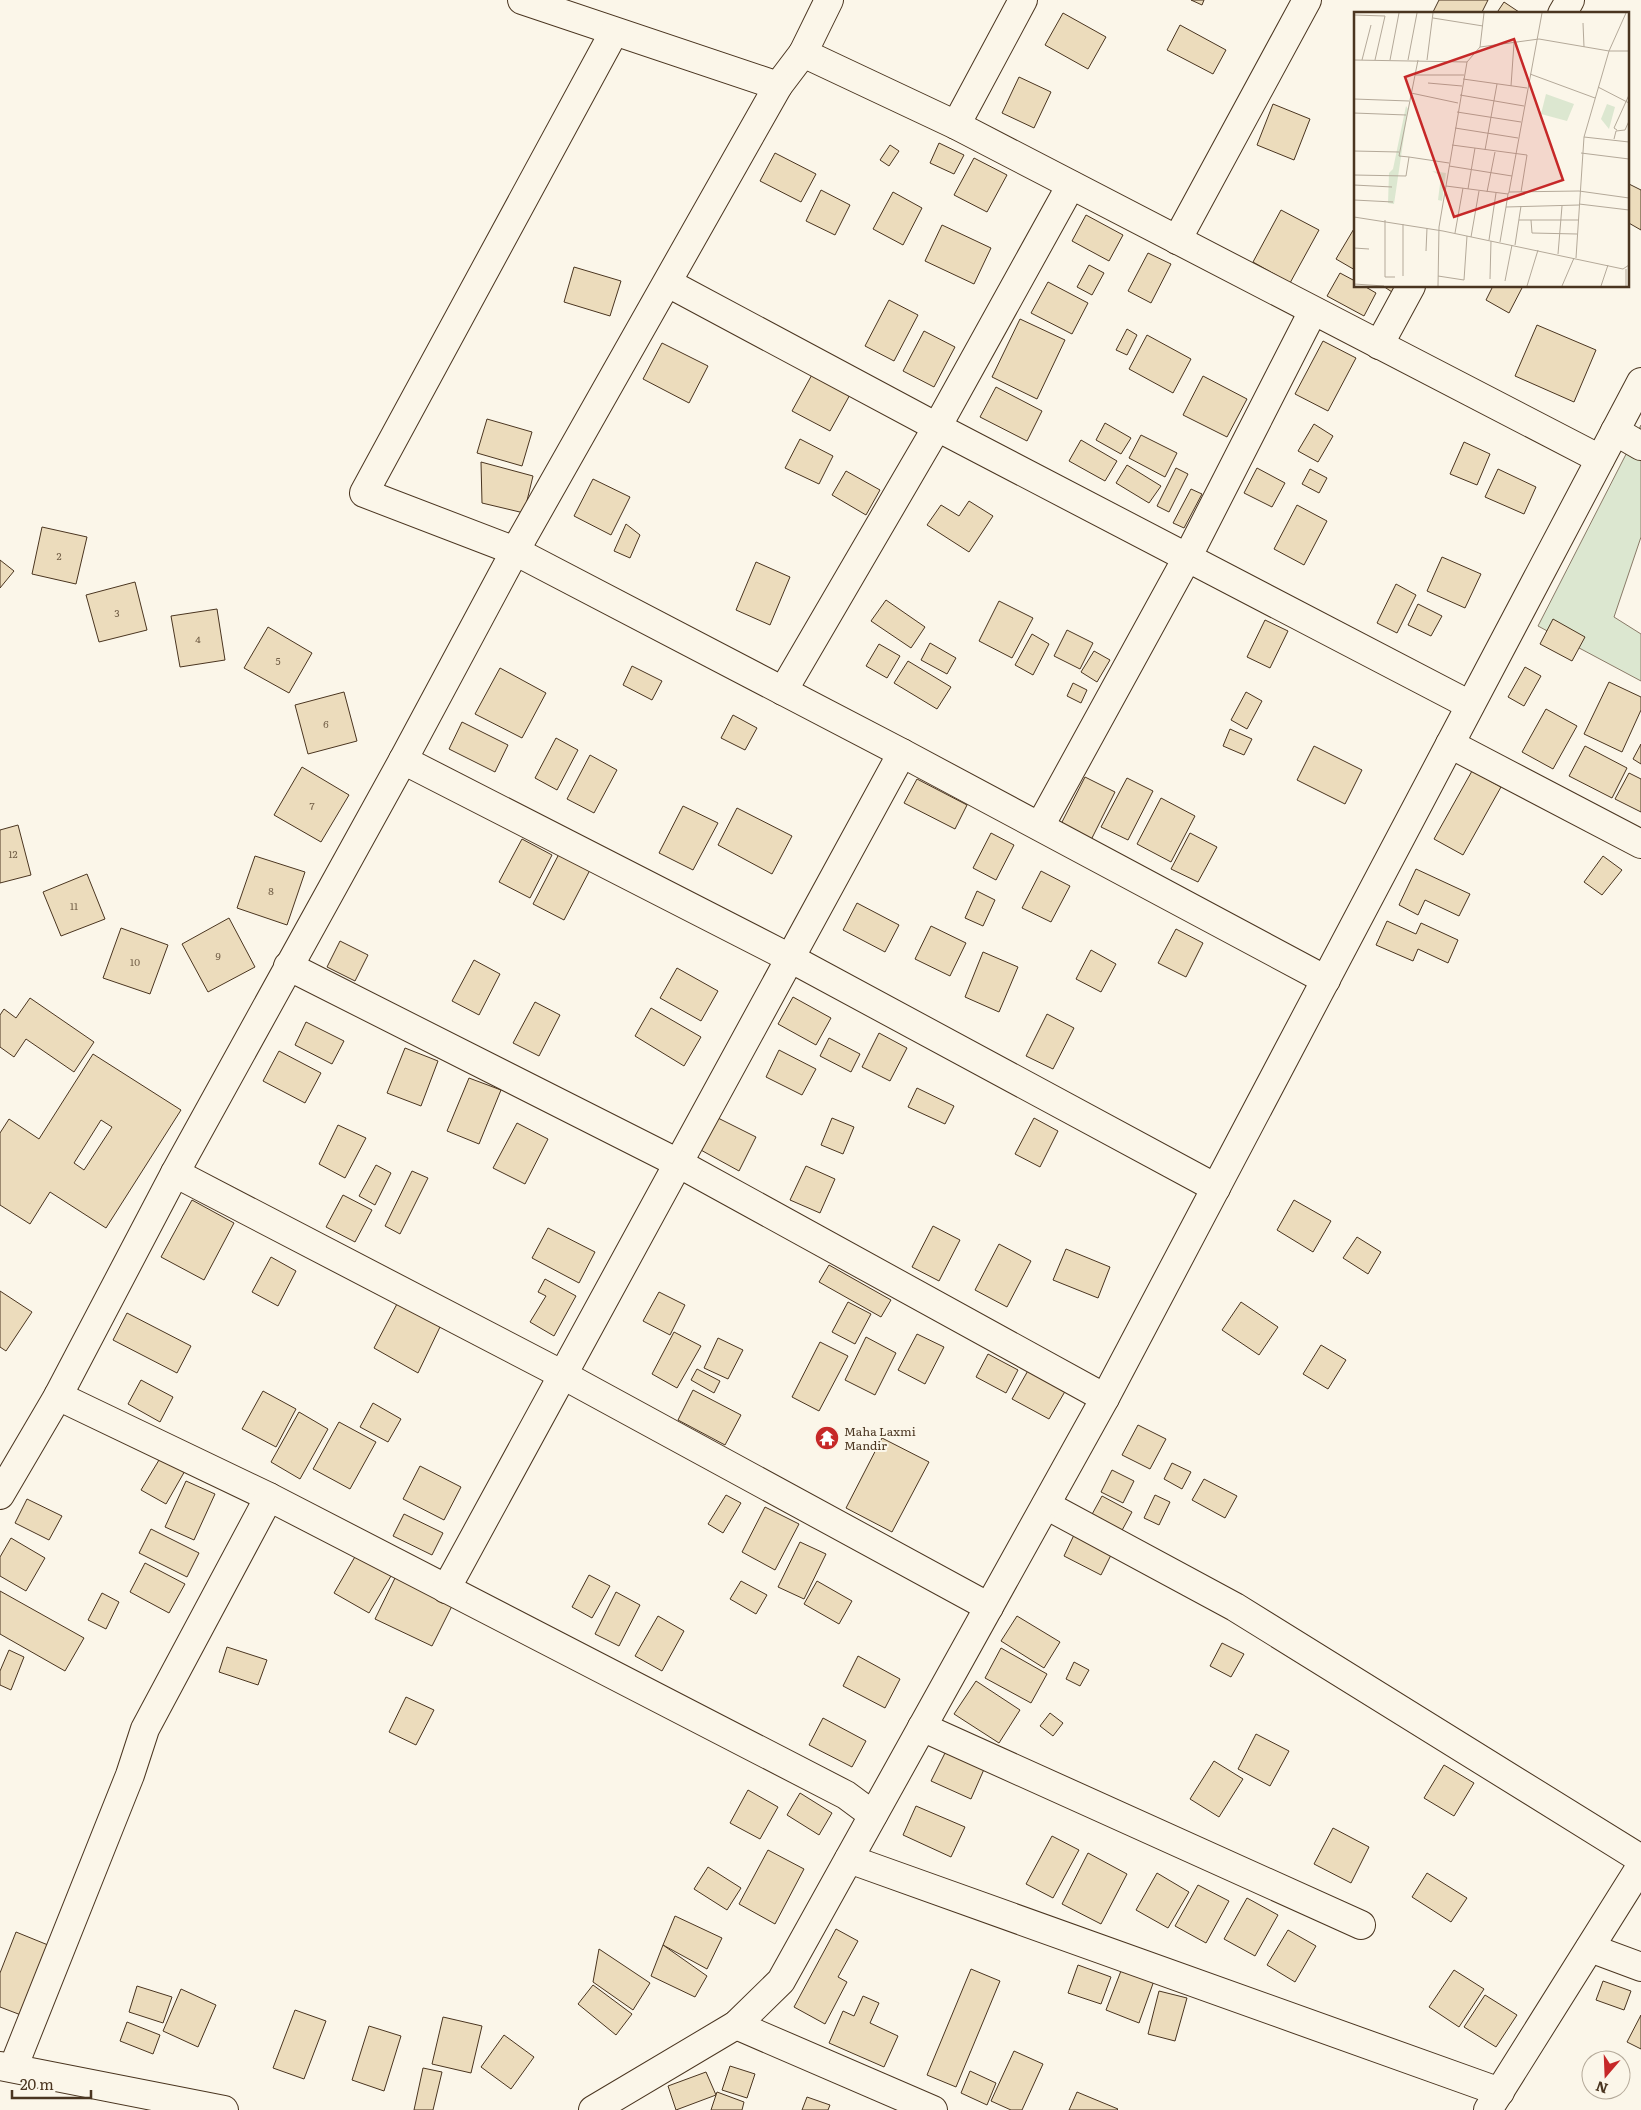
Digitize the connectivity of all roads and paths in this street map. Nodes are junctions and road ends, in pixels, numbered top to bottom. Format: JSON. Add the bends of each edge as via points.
{"nodes":[{"id":1,"x":522,"y":0,"type":"edge"},
{"id":2,"x":829,"y":0,"type":"edge"},
{"id":3,"x":1023,"y":0,"type":"edge"},
{"id":4,"x":1307,"y":0,"type":"edge"},
{"id":5,"x":1570,"y":0,"type":"edge"},
{"id":6,"x":1563,"y":12,"type":"edge"},
{"id":7,"x":614,"y":32,"type":"junction"},
{"id":8,"x":803,"y":53,"type":"junction"},
{"id":9,"x":778,"y":86,"type":"junction"},
{"id":10,"x":956,"y":125,"type":"junction"},
{"id":11,"x":1071,"y":185,"type":"junction"},
{"id":12,"x":1177,"y":240,"type":"junction"},
{"id":13,"x":668,"y":283,"type":"junction"},
{"id":14,"x":1410,"y":288,"type":"edge"},
{"id":15,"x":1313,"y":311,"type":"junction"},
{"id":16,"x":1379,"y":345,"type":"junction"},
{"id":17,"x":1641,"y":382,"type":"edge"},
{"id":18,"x":937,"y":427,"type":"junction"},
{"id":19,"x":1615,"y":432,"type":"junction"},
{"id":20,"x":1641,"y":446,"type":"edge"},
{"id":21,"x":1600,"y":459,"type":"junction"},
{"id":22,"x":515,"y":551,"type":"junction"},
{"id":23,"x":1187,"y":558,"type":"junction"},
{"id":24,"x":783,"y":691,"type":"junction"},
{"id":25,"x":1470,"y":705,"type":"junction"},
{"id":26,"x":1450,"y":744,"type":"junction"},
{"id":27,"x":902,"y":753,"type":"junction"},
{"id":28,"x":403,"y":760,"type":"junction"},
{"id":29,"x":1040,"y":826,"type":"junction"},
{"id":30,"x":1641,"y":844,"type":"edge"},
{"id":31,"x":790,"y":958,"type":"junction"},
{"id":32,"x":288,"y":966,"type":"junction"},
{"id":33,"x":1326,"y":980,"type":"junction"},
{"id":34,"x":678,"y":1163,"type":"junction"},
{"id":35,"x":175,"y":1173,"type":"junction"},
{"id":36,"x":1216,"y":1188,"type":"junction"},
{"id":37,"x":563,"y":1374,"type":"junction"},
{"id":38,"x":58,"y":1396,"type":"junction"},
{"id":39,"x":1105,"y":1398,"type":"junction"},
{"id":40,"x":0,"y":1495,"type":"edge"},
{"id":41,"x":269,"y":1498,"type":"junction"},
{"id":42,"x":1046,"y":1505,"type":"junction"},
{"id":43,"x":446,"y":1589,"type":"junction"},
{"id":44,"x":990,"y":1607,"type":"junction"},
{"id":45,"x":922,"y":1727,"type":"junction"},
{"id":46,"x":873,"y":1815,"type":"junction"},
{"id":47,"x":849,"y":1859,"type":"junction"},
{"id":48,"x":1641,"y":1860,"type":"edge"},
{"id":49,"x":1641,"y":1866,"type":"edge"},
{"id":50,"x":1361,"y":1925,"type":"dead end"},
{"id":51,"x":1590,"y":1948,"type":"junction"},
{"id":52,"x":1641,"y":1967,"type":"edge"},
{"id":53,"x":736,"y":2025,"type":"junction"},
{"id":54,"x":6,"y":2067,"type":"edge"},
{"id":55,"x":1494,"y":2101,"type":"edge"},
{"id":56,"x":224,"y":2110,"type":"edge"},
{"id":57,"x":592,"y":2110,"type":"edge"},
{"id":58,"x":933,"y":2110,"type":"edge"}],
"edges":[{"from":1,"to":7,"type":"street"},
{"from":2,"to":8,"type":"street"},
{"from":3,"to":10,"type":"street"},
{"from":4,"to":12,"type":"street"},
{"from":5,"to":6,"type":"street"},
{"from":7,"to":9,"type":"street"},
{"from":7,"to":22,"type":"street","via":[[364,493]]},
{"from":8,"to":9,"type":"street"},
{"from":8,"to":10,"type":"street"},
{"from":9,"to":13,"type":"street"},
{"from":10,"to":11,"type":"street"},
{"from":11,"to":12,"type":"street"},
{"from":11,"to":18,"type":"street"},
{"from":12,"to":15,"type":"street"},
{"from":13,"to":18,"type":"street"},
{"from":13,"to":22,"type":"street"},
{"from":14,"to":16,"type":"street"},
{"from":15,"to":16,"type":"street"},
{"from":15,"to":23,"type":"street"},
{"from":16,"to":21,"type":"street"},
{"from":17,"to":19,"type":"street"},
{"from":18,"to":23,"type":"street"},
{"from":18,"to":24,"type":"street"},
{"from":19,"to":20,"type":"street"},
{"from":19,"to":21,"type":"street"},
{"from":21,"to":25,"type":"street"},
{"from":22,"to":24,"type":"street"},
{"from":22,"to":28,"type":"street"},
{"from":23,"to":25,"type":"street"},
{"from":23,"to":29,"type":"street"},
{"from":24,"to":27,"type":"street"},
{"from":25,"to":26,"type":"street"},
{"from":26,"to":30,"type":"street"},
{"from":26,"to":33,"type":"street"},
{"from":27,"to":29,"type":"street"},
{"from":27,"to":31,"type":"street"},
{"from":28,"to":31,"type":"street"},
{"from":28,"to":32,"type":"street"},
{"from":29,"to":33,"type":"street"},
{"from":31,"to":34,"type":"street"},
{"from":31,"to":36,"type":"street"},
{"from":32,"to":34,"type":"street"},
{"from":32,"to":35,"type":"street"},
{"from":33,"to":36,"type":"street"},
{"from":34,"to":37,"type":"street"},
{"from":34,"to":39,"type":"street"},
{"from":35,"to":37,"type":"street"},
{"from":35,"to":38,"type":"street"},
{"from":36,"to":39,"type":"street"},
{"from":37,"to":43,"type":"street"},
{"from":37,"to":44,"type":"street"},
{"from":38,"to":40,"type":"street"},
{"from":38,"to":41,"type":"street"},
{"from":39,"to":42,"type":"street"},
{"from":41,"to":43,"type":"street"},
{"from":41,"to":54,"type":"street","via":[[146,1729],[130,1775]]},
{"from":42,"to":44,"type":"street"},
{"from":42,"to":48,"type":"street","via":[[1235,1607]]},
{"from":43,"to":46,"type":"street","via":[[846,1795]]},
{"from":44,"to":45,"type":"street"},
{"from":45,"to":46,"type":"street"},
{"from":45,"to":50,"type":"street"},
{"from":46,"to":47,"type":"street"},
{"from":47,"to":53,"type":"street","via":[[781,1981]]},
{"from":47,"to":55,"type":"street"},
{"from":49,"to":51,"type":"street"},
{"from":51,"to":52,"type":"street"},
{"from":51,"to":55,"type":"street"},
{"from":53,"to":57,"type":"street"},
{"from":53,"to":58,"type":"street"},
{"from":54,"to":56,"type":"street"}]}
